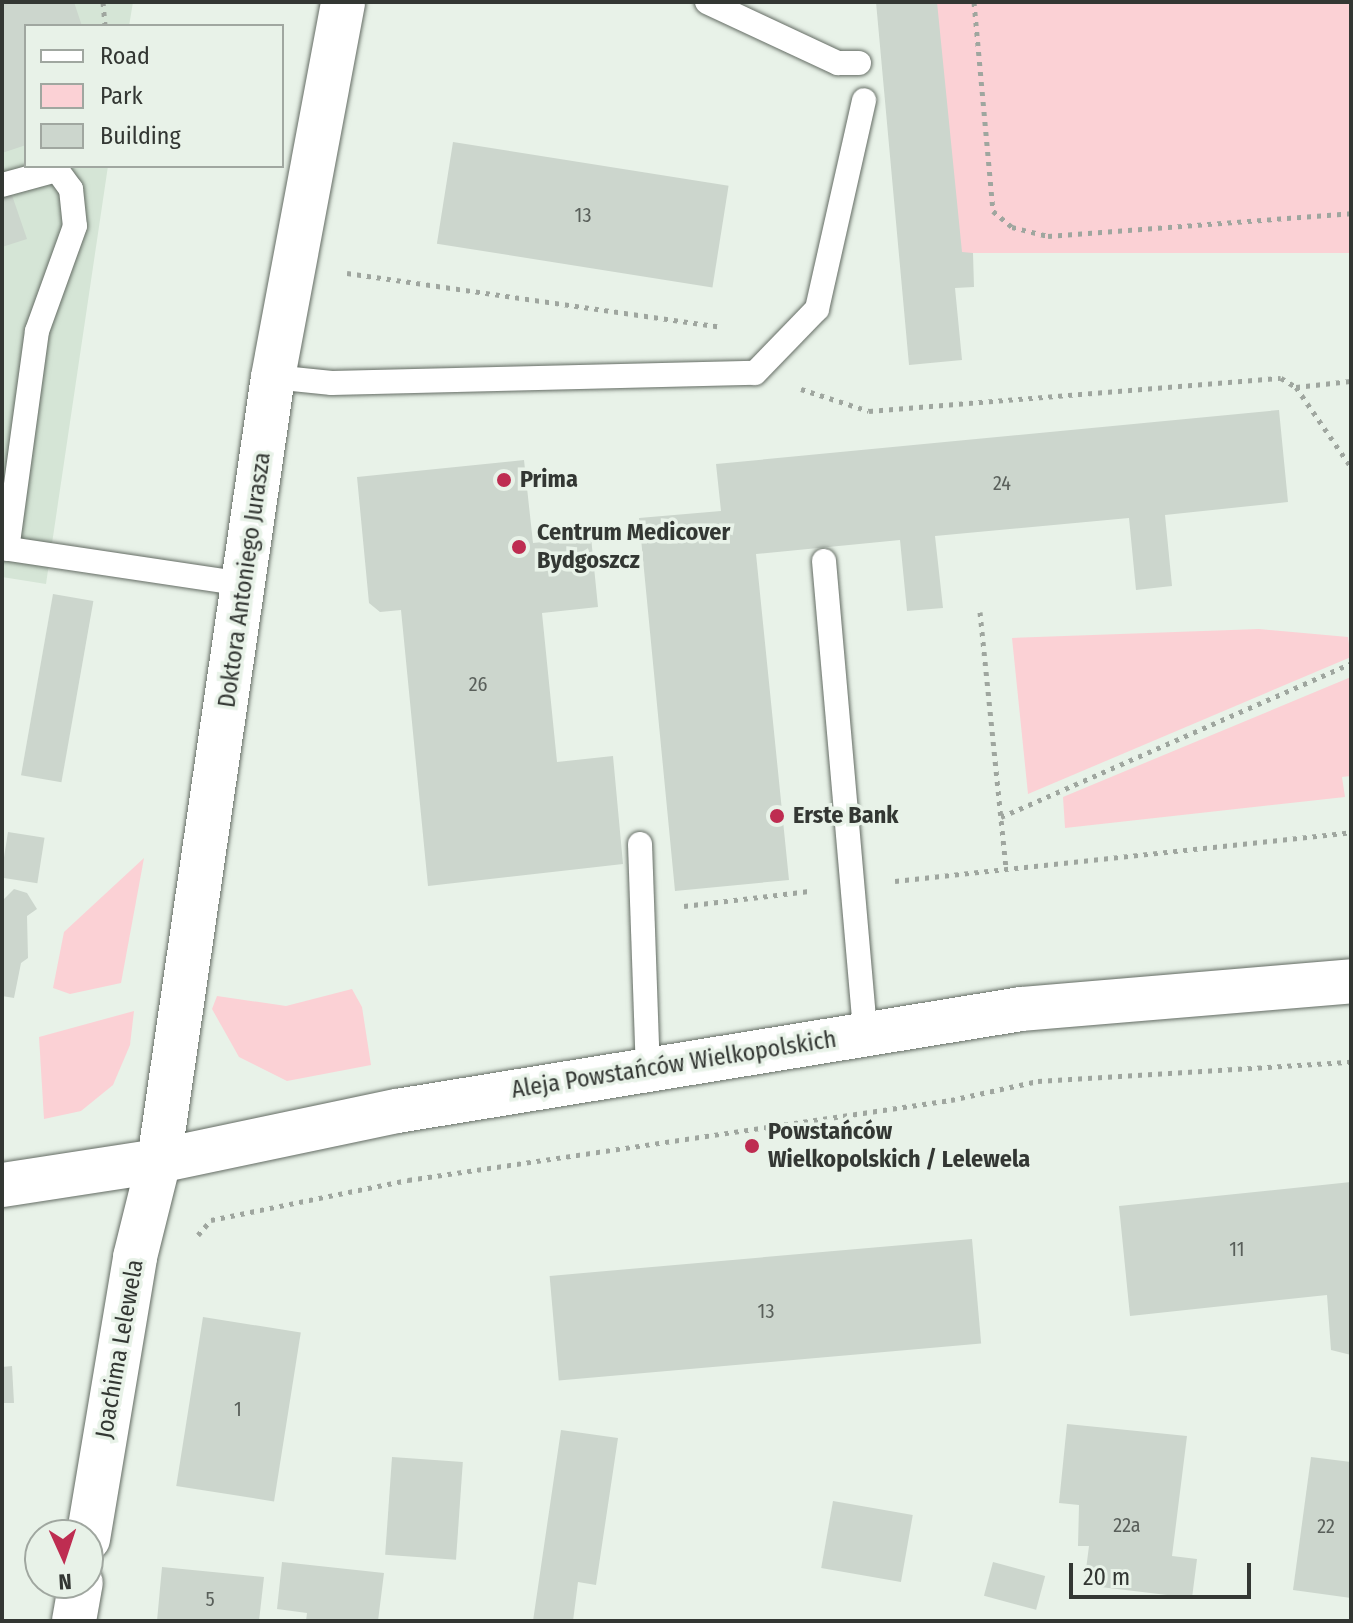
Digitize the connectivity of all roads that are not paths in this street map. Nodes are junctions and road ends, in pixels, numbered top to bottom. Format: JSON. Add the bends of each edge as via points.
{"nodes":[{"id":1,"x":343,"y":2,"type":"edge"},
{"id":2,"x":707,"y":2,"type":"edge"},
{"id":3,"x":859,"y":63,"type":"dead end"},
{"id":4,"x":864,"y":100,"type":"dead end"},
{"id":5,"x":2,"y":185,"type":"edge"},
{"id":6,"x":273,"y":377,"type":"junction"},
{"id":7,"x":4,"y":549,"type":"edge"},
{"id":8,"x":824,"y":561,"type":"dead end"},
{"id":9,"x":244,"y":584,"type":"junction"},
{"id":10,"x":640,"y":844,"type":"dead end"},
{"id":11,"x":1351,"y":981,"type":"edge"},
{"id":12,"x":865,"y":1034,"type":"junction"},
{"id":13,"x":648,"y":1070,"type":"junction"},
{"id":14,"x":159,"y":1161,"type":"junction"},
{"id":15,"x":2,"y":1185,"type":"edge"},
{"id":16,"x":91,"y":1519,"type":"edge"},
{"id":17,"x":78,"y":1599,"type":"edge"},
{"id":18,"x":74,"y":1621,"type":"edge"}],
"edges":[{"from":1,"to":6,"type":"street","name":"Doktora Antoniego Jurasza"},
{"from":2,"to":3,"type":"lane","via":[[838,63]]},
{"from":4,"to":6,"type":"lane","via":[[817,309],[755,373],[332,383]]},
{"from":5,"to":7,"type":"lane","via":[[57,170],[71,189],[75,226],[37,331]]},
{"from":6,"to":9,"type":"street","name":"Doktora Antoniego Jurasza"},
{"from":7,"to":9,"type":"lane"},
{"from":8,"to":12,"type":"lane"},
{"from":9,"to":14,"type":"street","name":"Doktora Antoniego Jurasza"},
{"from":10,"to":13,"type":"lane"},
{"from":11,"to":12,"type":"street","name":"Aleja Powstańców Wielkopolskich","via":[[1021,1009]]},
{"from":12,"to":13,"type":"street","name":"Aleja Powstańców Wielkopolskich"},
{"from":13,"to":14,"type":"street","name":"Aleja Powstańców Wielkopolskich","via":[[397,1111]]},
{"from":14,"to":15,"type":"street","name":"Aleja Powstańców Wielkopolskich"},
{"from":14,"to":16,"type":"street","name":"Joachima Lelewela","via":[[135,1257]]},
{"from":17,"to":18,"type":"street"}]}
